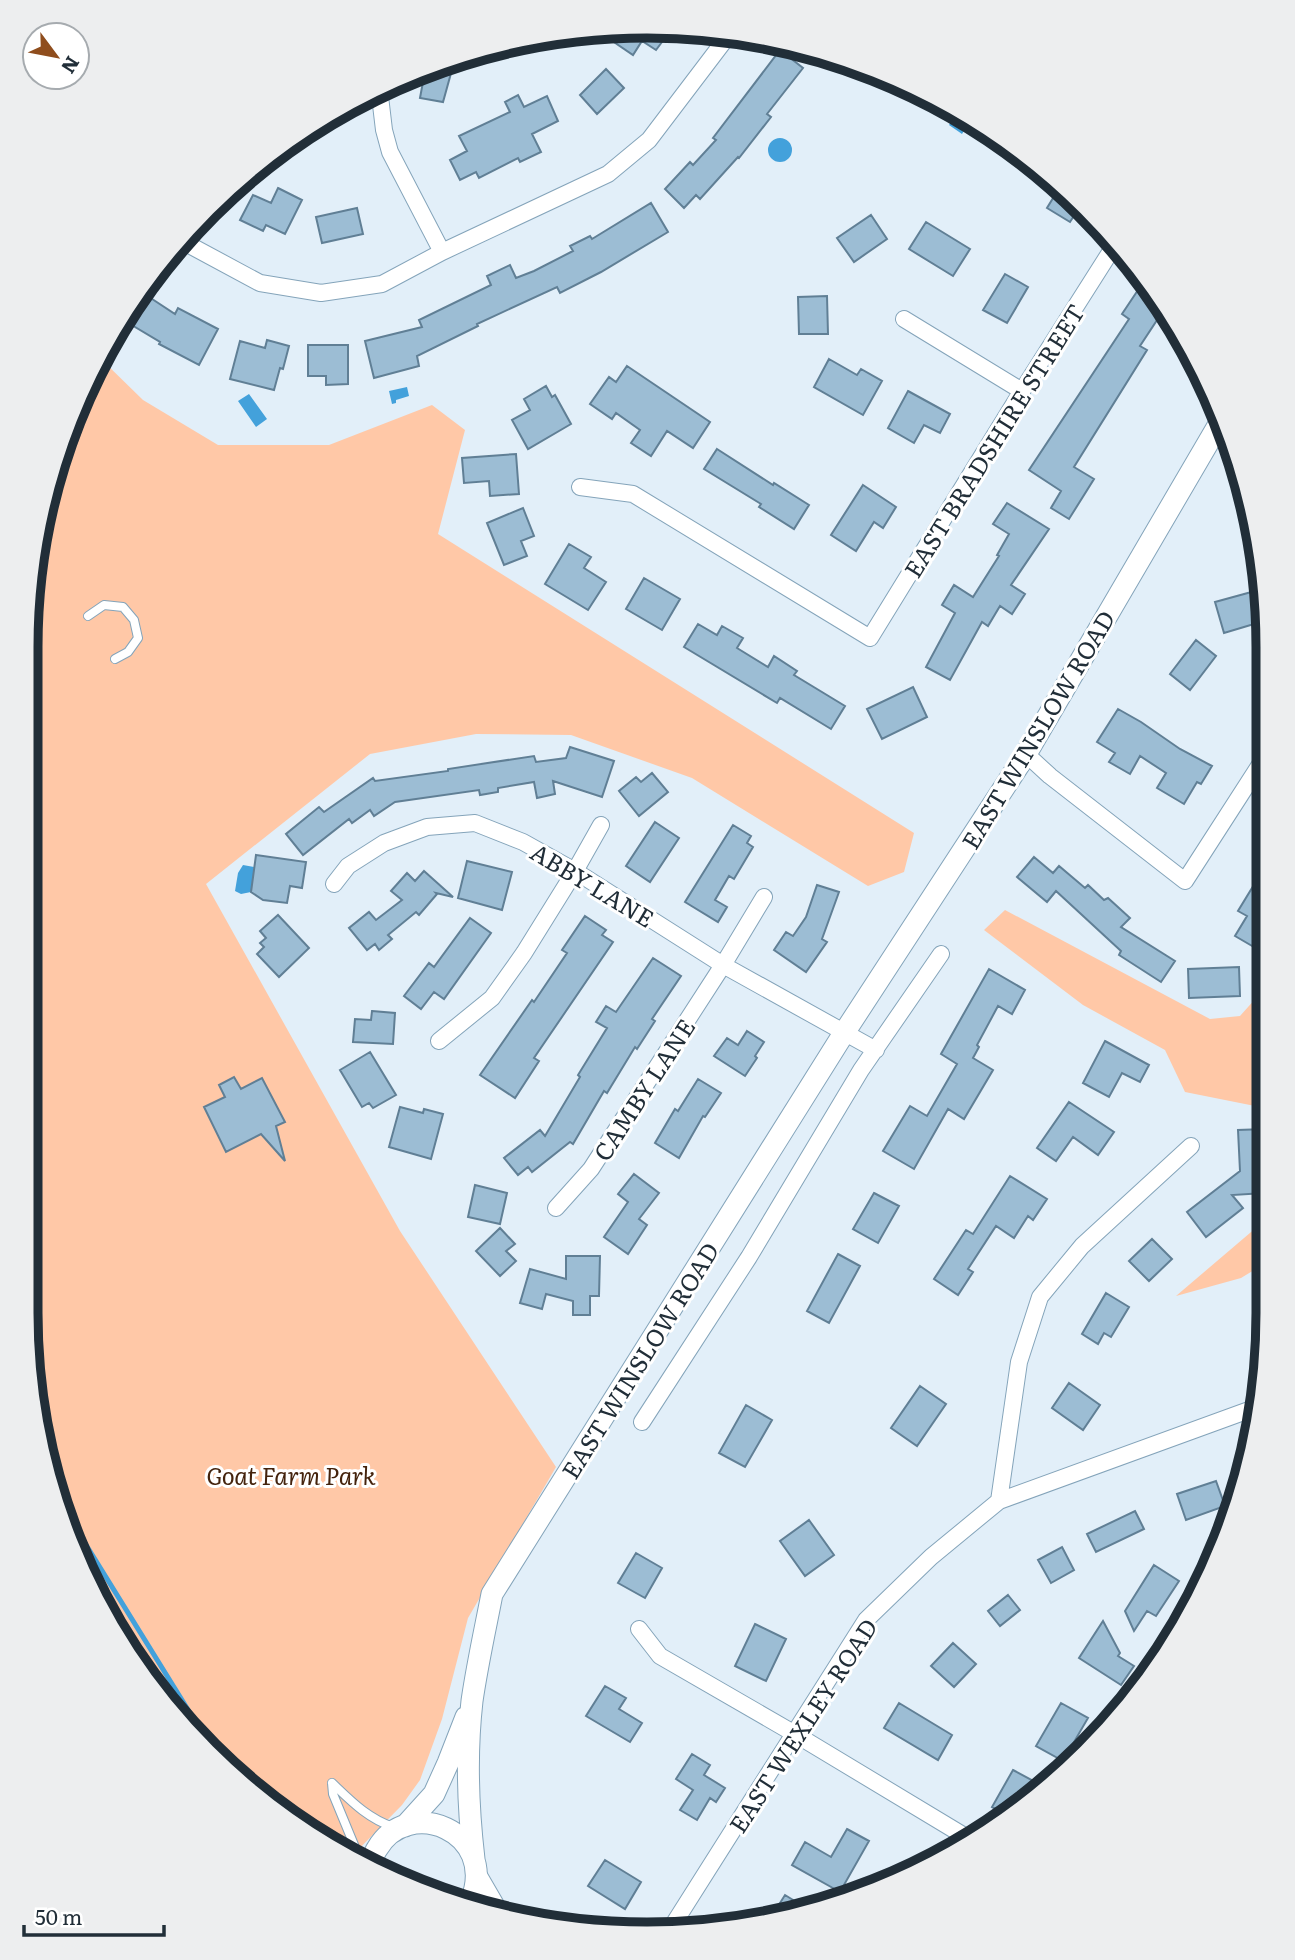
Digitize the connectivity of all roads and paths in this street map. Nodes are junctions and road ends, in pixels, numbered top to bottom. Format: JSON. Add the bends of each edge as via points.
{"nodes":[{"id":1,"x":722,"y":44,"type":"edge"},
{"id":2,"x":380,"y":100,"type":"edge"},
{"id":3,"x":191,"y":245,"type":"edge"},
{"id":4,"x":442,"y":252,"type":"junction"},
{"id":5,"x":1110,"y":252,"type":"edge"},
{"id":6,"x":904,"y":319,"type":"dead end"},
{"id":7,"x":1022,"y":391,"type":"junction"},
{"id":8,"x":1216,"y":430,"type":"edge"},
{"id":9,"x":580,"y":487,"type":"dead end"},
{"id":10,"x":88,"y":616,"type":"dead end"},
{"id":11,"x":115,"y":659,"type":"dead end"},
{"id":12,"x":1026,"y":754,"type":"junction"},
{"id":13,"x":1256,"y":771,"type":"edge"},
{"id":14,"x":601,"y":825,"type":"dead end"},
{"id":15,"x":575,"y":872,"type":"junction"},
{"id":16,"x":334,"y":884,"type":"dead end"},
{"id":17,"x":764,"y":897,"type":"dead end"},
{"id":18,"x":941,"y":954,"type":"dead end"},
{"id":19,"x":723,"y":965,"type":"junction"},
{"id":20,"x":844,"y":1033,"type":"junction"},
{"id":21,"x":439,"y":1041,"type":"dead end"},
{"id":22,"x":876,"y":1049,"type":"junction"},
{"id":23,"x":1191,"y":1146,"type":"dead end"},
{"id":24,"x":556,"y":1208,"type":"dead end"},
{"id":25,"x":1248,"y":1410,"type":"edge"},
{"id":26,"x":642,"y":1422,"type":"dead end"},
{"id":27,"x":999,"y":1501,"type":"junction"},
{"id":28,"x":639,"y":1629,"type":"dead end"},
{"id":29,"x":472,"y":1702,"type":"junction"},
{"id":30,"x":795,"y":1734,"type":"junction"},
{"id":31,"x":402,"y":1827,"type":"junction"},
{"id":32,"x":961,"y":1834,"type":"edge"},
{"id":33,"x":355,"y":1846,"type":"edge"},
{"id":34,"x":374,"y":1857,"type":"edge"},
{"id":35,"x":475,"y":1867,"type":"junction"},
{"id":36,"x":473,"y":1896,"type":"edge"},
{"id":37,"x":493,"y":1902,"type":"edge"},
{"id":38,"x":676,"y":1921,"type":"edge"}],
"edges":[{"from":1,"to":4,"type":"street","via":[[649,141],[608,174]]},
{"from":2,"to":4,"type":"street","via":[[390,152]]},
{"from":3,"to":4,"type":"street","via":[[260,283],[321,293],[382,284]]},
{"from":5,"to":7,"type":"street","name":"EAST BRADSHIRE STREET"},
{"from":6,"to":7,"type":"street"},
{"from":7,"to":9,"type":"street","name":"EAST BRADSHIRE STREET","via":[[870,638],[633,494]]},
{"from":8,"to":12,"type":"main road","name":"EAST WINSLOW ROAD"},
{"from":10,"to":11,"type":"lane","via":[[104,605],[123,607],[134,620],[138,638],[128,652]]},
{"from":12,"to":13,"type":"street","via":[[1185,881]]},
{"from":12,"to":20,"type":"main road","name":"EAST WINSLOW ROAD"},
{"from":14,"to":15,"type":"street"},
{"from":15,"to":16,"type":"street","name":"ABBY LANE","via":[[523,842],[475,823],[427,827],[384,843],[348,866]]},
{"from":15,"to":19,"type":"street","name":"ABBY LANE"},
{"from":15,"to":21,"type":"street","via":[[492,998]]},
{"from":17,"to":19,"type":"street","name":"CAMBY LANE"},
{"from":18,"to":22,"type":"street","name":"EAST WINSLOW ROAD"},
{"from":19,"to":20,"type":"street","name":"ABBY LANE"},
{"from":19,"to":24,"type":"street","name":"CAMBY LANE","via":[[591,1169]]},
{"from":20,"to":22,"type":"street"},
{"from":20,"to":29,"type":"main road","name":"EAST WINSLOW ROAD","via":[[492,1594]]},
{"from":22,"to":26,"type":"street","name":"EAST WINSLOW ROAD"},
{"from":23,"to":27,"type":"street","via":[[1082,1246],[1040,1297],[1019,1362]]},
{"from":25,"to":27,"type":"street","name":"EAST WEXLEY ROAD"},
{"from":27,"to":30,"type":"street","name":"EAST WEXLEY ROAD","via":[[931,1557],[866,1620]]},
{"from":28,"to":30,"type":"street","via":[[660,1656]]},
{"from":29,"to":31,"type":"main road","name":"EAST WINSLOW ROAD","via":[[434,1794]]},
{"from":29,"to":35,"type":"main road","name":"EAST WINSLOW ROAD","via":[[469,1819]]},
{"from":30,"to":32,"type":"street"},
{"from":30,"to":38,"type":"street","name":"EAST WEXLEY ROAD"},
{"from":31,"to":33,"type":"lane","via":[[379,1822],[361,1811],[332,1783]]},
{"from":31,"to":34,"type":"main road","name":"EAST WINSLOW ROAD","via":[[388,1835]]},
{"from":31,"to":35,"type":"main road","via":[[421,1823],[448,1828],[468,1847]]},
{"from":35,"to":36,"type":"main road"},
{"from":35,"to":37,"type":"street"}]}
